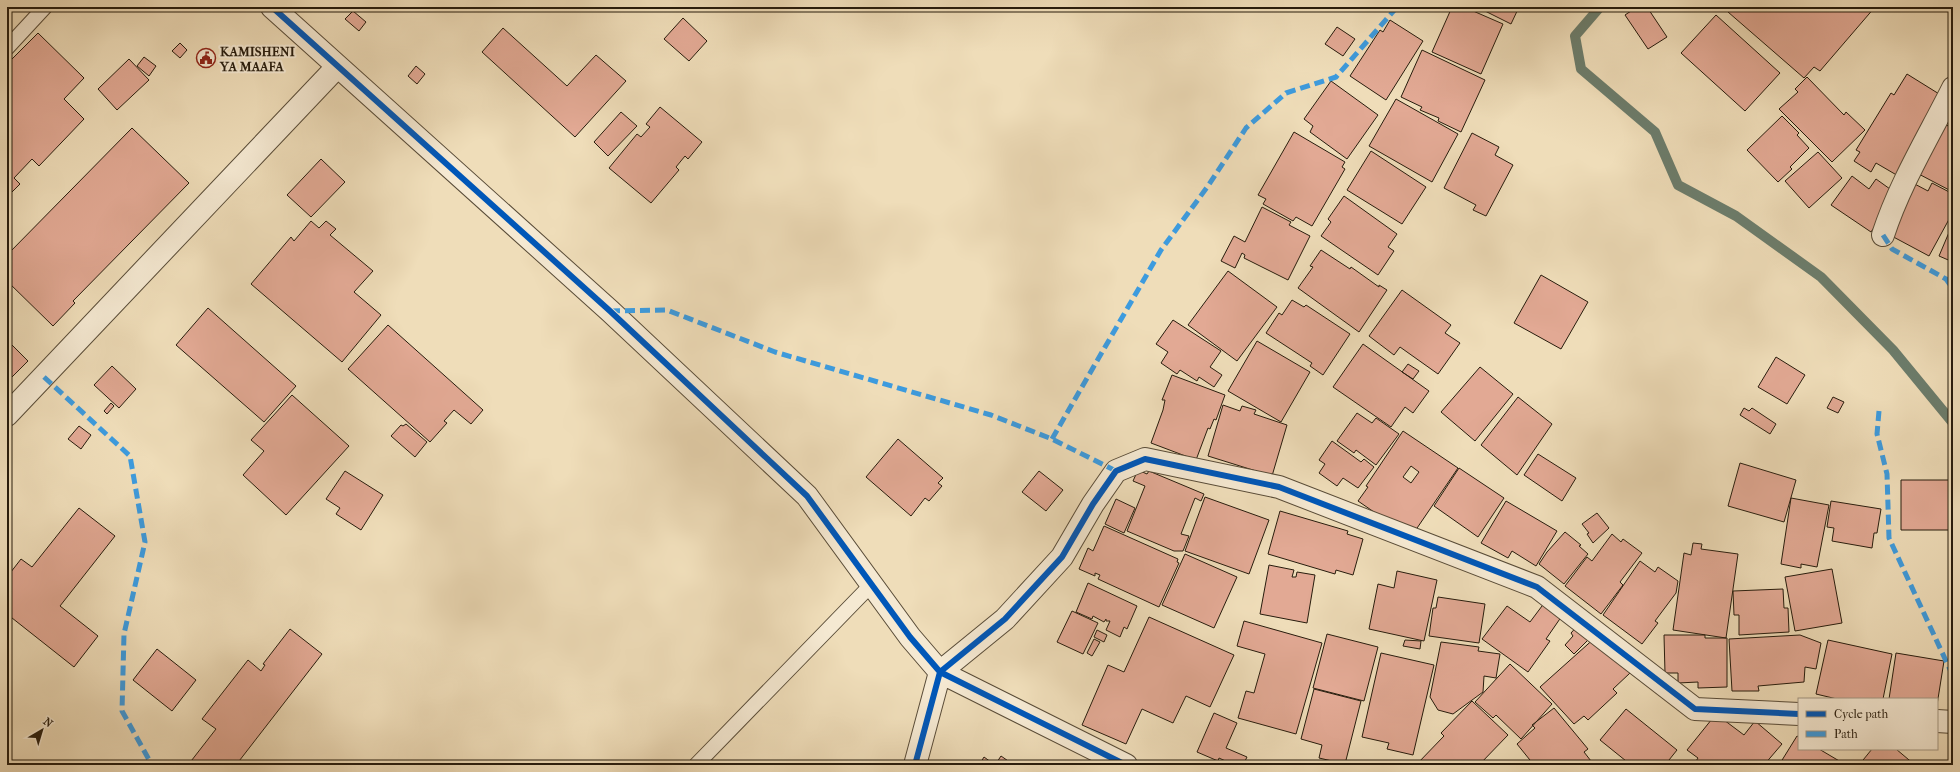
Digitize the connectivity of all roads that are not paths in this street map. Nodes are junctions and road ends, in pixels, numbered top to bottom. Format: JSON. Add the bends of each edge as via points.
{"nodes":[{"id":1,"x":45,"y":7,"type":"edge"},
{"id":2,"x":272,"y":7,"type":"edge"},
{"id":3,"x":7,"y":48,"type":"edge"},
{"id":4,"x":337,"y":67,"type":"junction"},
{"id":5,"x":1953,"y":88,"type":"edge"},
{"id":6,"x":1883,"y":235,"type":"dead end"},
{"id":7,"x":7,"y":415,"type":"edge"},
{"id":8,"x":872,"y":584,"type":"junction"},
{"id":9,"x":940,"y":672,"type":"junction"},
{"id":10,"x":1798,"y":714,"type":"edge"},
{"id":11,"x":1938,"y":721,"type":"edge"},
{"id":12,"x":1953,"y":722,"type":"edge"},
{"id":13,"x":912,"y":762,"type":"edge"},
{"id":14,"x":696,"y":765,"type":"edge"},
{"id":15,"x":1126,"y":765,"type":"edge"}],
"edges":[{"from":1,"to":3,"type":"lane"},
{"from":2,"to":4,"type":"street"},
{"from":4,"to":7,"type":"street"},
{"from":4,"to":8,"type":"street","via":[[610,311],[807,496]]},
{"from":5,"to":6,"type":"street","via":[[1909,172]]},
{"from":8,"to":9,"type":"street","via":[[910,637]]},
{"from":8,"to":14,"type":"lane"},
{"from":9,"to":10,"type":"street","via":[[1005,619],[1062,557],[1116,471],[1145,459],[1279,487],[1537,587],[1695,709]]},
{"from":9,"to":13,"type":"street"},
{"from":9,"to":15,"type":"street"},
{"from":11,"to":12,"type":"street"}]}
